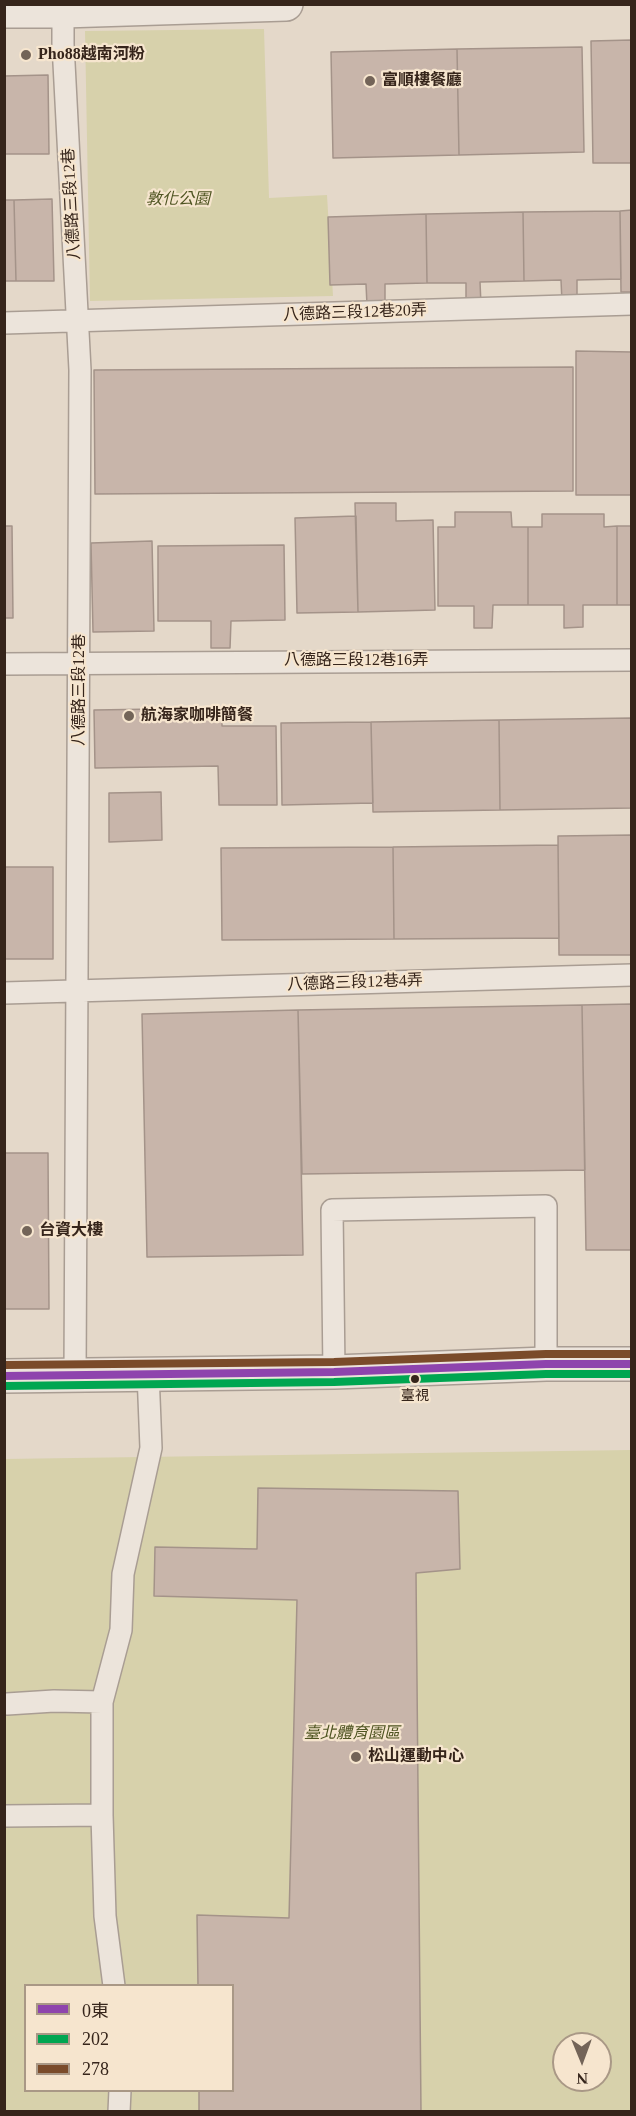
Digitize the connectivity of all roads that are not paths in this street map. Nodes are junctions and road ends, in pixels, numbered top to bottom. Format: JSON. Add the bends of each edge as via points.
{"nodes":[{"id":1,"x":286,"y":4,"type":"edge"},
{"id":2,"x":63,"y":8,"type":"edge"},
{"id":3,"x":4,"y":11,"type":"edge"},
{"id":4,"x":632,"y":304,"type":"edge"},
{"id":5,"x":79,"y":322,"type":"junction"},
{"id":6,"x":4,"y":323,"type":"edge"},
{"id":7,"x":632,"y":660,"type":"edge"},
{"id":8,"x":80,"y":663,"type":"junction"},
{"id":9,"x":4,"y":664,"type":"edge"},
{"id":10,"x":632,"y":975,"type":"edge"},
{"id":11,"x":78,"y":991,"type":"junction"},
{"id":12,"x":4,"y":993,"type":"edge"},
{"id":13,"x":546,"y":1364,"type":"junction"},
{"id":14,"x":632,"y":1364,"type":"edge"},
{"id":15,"x":334,"y":1372,"type":"junction"},
{"id":16,"x":148,"y":1373,"type":"junction"},
{"id":17,"x":75,"y":1375,"type":"junction"},
{"id":18,"x":4,"y":1376,"type":"edge"},
{"id":19,"x":102,"y":1702,"type":"junction"},
{"id":20,"x":7,"y":1704,"type":"dead end"},
{"id":21,"x":102,"y":1815,"type":"junction"},
{"id":22,"x":4,"y":1816,"type":"edge"},
{"id":23,"x":114,"y":1984,"type":"edge"},
{"id":24,"x":120,"y":2092,"type":"edge"},
{"id":25,"x":119,"y":2112,"type":"edge"}],
"edges":[{"from":1,"to":2,"type":"street"},
{"from":2,"to":3,"type":"street"},
{"from":2,"to":5,"type":"lane","name":"八德路三段12巷"},
{"from":4,"to":5,"type":"lane","name":"八德路三段12巷20弄"},
{"from":5,"to":6,"type":"lane","name":"八德路三段12巷20弄"},
{"from":5,"to":8,"type":"lane","name":"八德路三段12巷"},
{"from":7,"to":8,"type":"lane","name":"八德路三段12巷16弄"},
{"from":8,"to":9,"type":"lane","name":"八德路三段12巷16弄"},
{"from":8,"to":11,"type":"lane","name":"八德路三段12巷"},
{"from":10,"to":11,"type":"lane","name":"八德路三段12巷4弄"},
{"from":11,"to":12,"type":"lane","name":"八德路三段12巷4弄"},
{"from":11,"to":17,"type":"lane","name":"八德路三段12巷"},
{"from":13,"to":14,"type":"street"},
{"from":13,"to":15,"type":"street"},
{"from":13,"to":15,"type":"lane","via":[[546,1206],[332,1210]]},
{"from":15,"to":16,"type":"street"},
{"from":16,"to":17,"type":"street"},
{"from":16,"to":19,"type":"lane","via":[[151,1448],[123,1574],[121,1630]]},
{"from":17,"to":18,"type":"street"},
{"from":19,"to":20,"type":"lane"},
{"from":19,"to":21,"type":"lane"},
{"from":21,"to":22,"type":"lane"},
{"from":21,"to":23,"type":"lane","via":[[105,1916]]},
{"from":24,"to":25,"type":"lane"}]}
